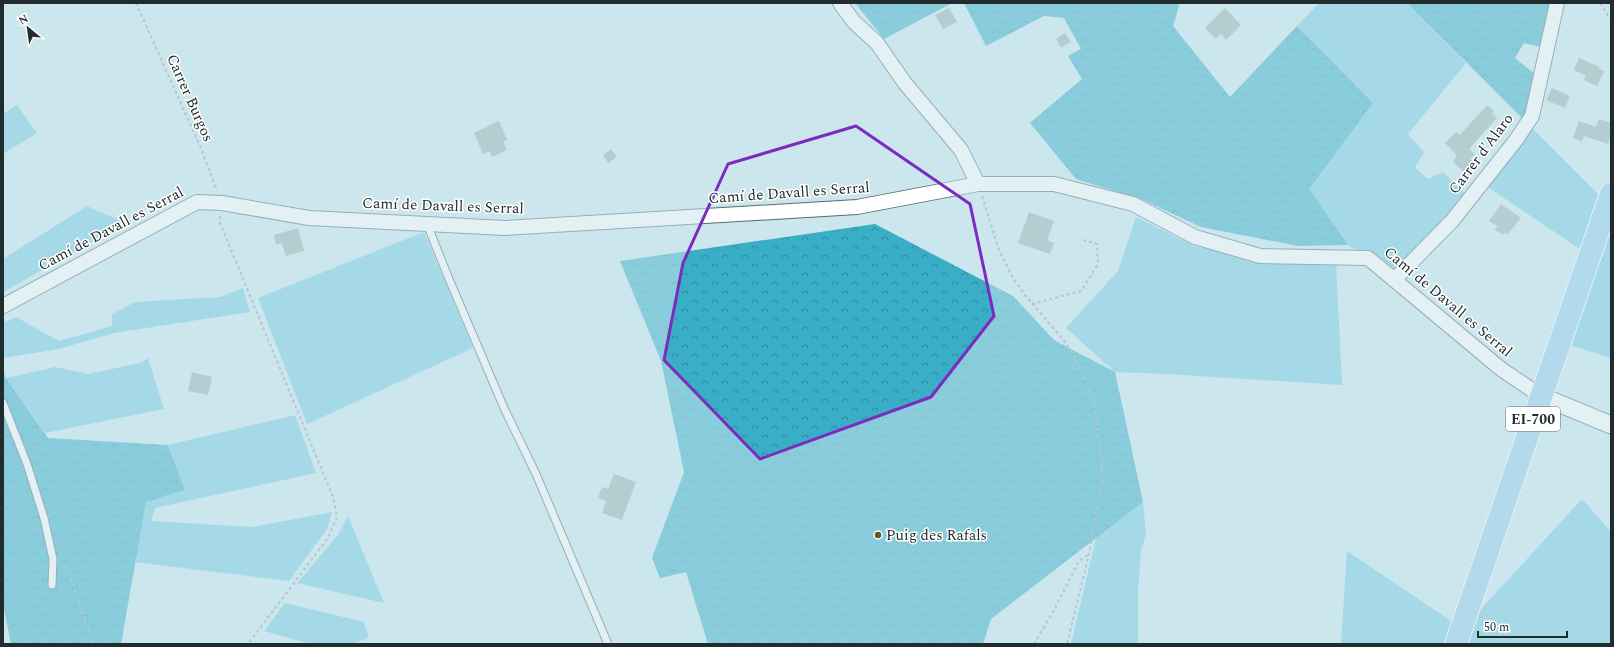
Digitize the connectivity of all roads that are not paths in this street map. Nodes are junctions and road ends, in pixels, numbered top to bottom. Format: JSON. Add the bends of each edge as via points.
{"nodes":[{"id":1,"x":840,"y":3,"type":"edge"},
{"id":2,"x":1557,"y":3,"type":"edge"},
{"id":3,"x":978,"y":184,"type":"junction"},
{"id":4,"x":1611,"y":194,"type":"edge"},
{"id":5,"x":427,"y":224,"type":"junction"},
{"id":6,"x":1394,"y":280,"type":"junction"},
{"id":7,"x":3,"y":306,"type":"edge"},
{"id":8,"x":1541,"y":396,"type":"junction"},
{"id":9,"x":3,"y":402,"type":"edge"},
{"id":10,"x":1611,"y":425,"type":"edge"},
{"id":11,"x":52,"y":585,"type":"dead end"},
{"id":12,"x":608,"y":644,"type":"edge"},
{"id":13,"x":1456,"y":644,"type":"edge"}],
"edges":[{"from":1,"to":3,"type":"street","via":[[854,22],[877,43],[904,82],[961,150]]},
{"from":2,"to":6,"type":"street","name":"Carrer d'Alaro","via":[[1532,116],[1452,220]]},
{"from":3,"to":5,"type":"street","name":"Camí de Davall es Serral","via":[[857,207],[505,228]]},
{"from":3,"to":6,"type":"street","name":"Camí de Davall es Serral","via":[[1054,184],[1133,204],[1195,236],[1260,256],[1368,258]]},
{"from":4,"to":8,"type":"main road","number":"EI-700"},
{"from":5,"to":7,"type":"street","name":"Camí de Davall es Serral","via":[[309,218],[222,203],[197,202]]},
{"from":5,"to":12,"type":"lane","via":[[504,408],[539,481]]},
{"from":6,"to":8,"type":"street","name":"Camí de Davall es Serral","via":[[1501,369]]},
{"from":8,"to":10,"type":"street"},
{"from":8,"to":13,"type":"main road","number":"EI-700"},
{"from":9,"to":11,"type":"lane","via":[[44,518],[53,559]]}]}
